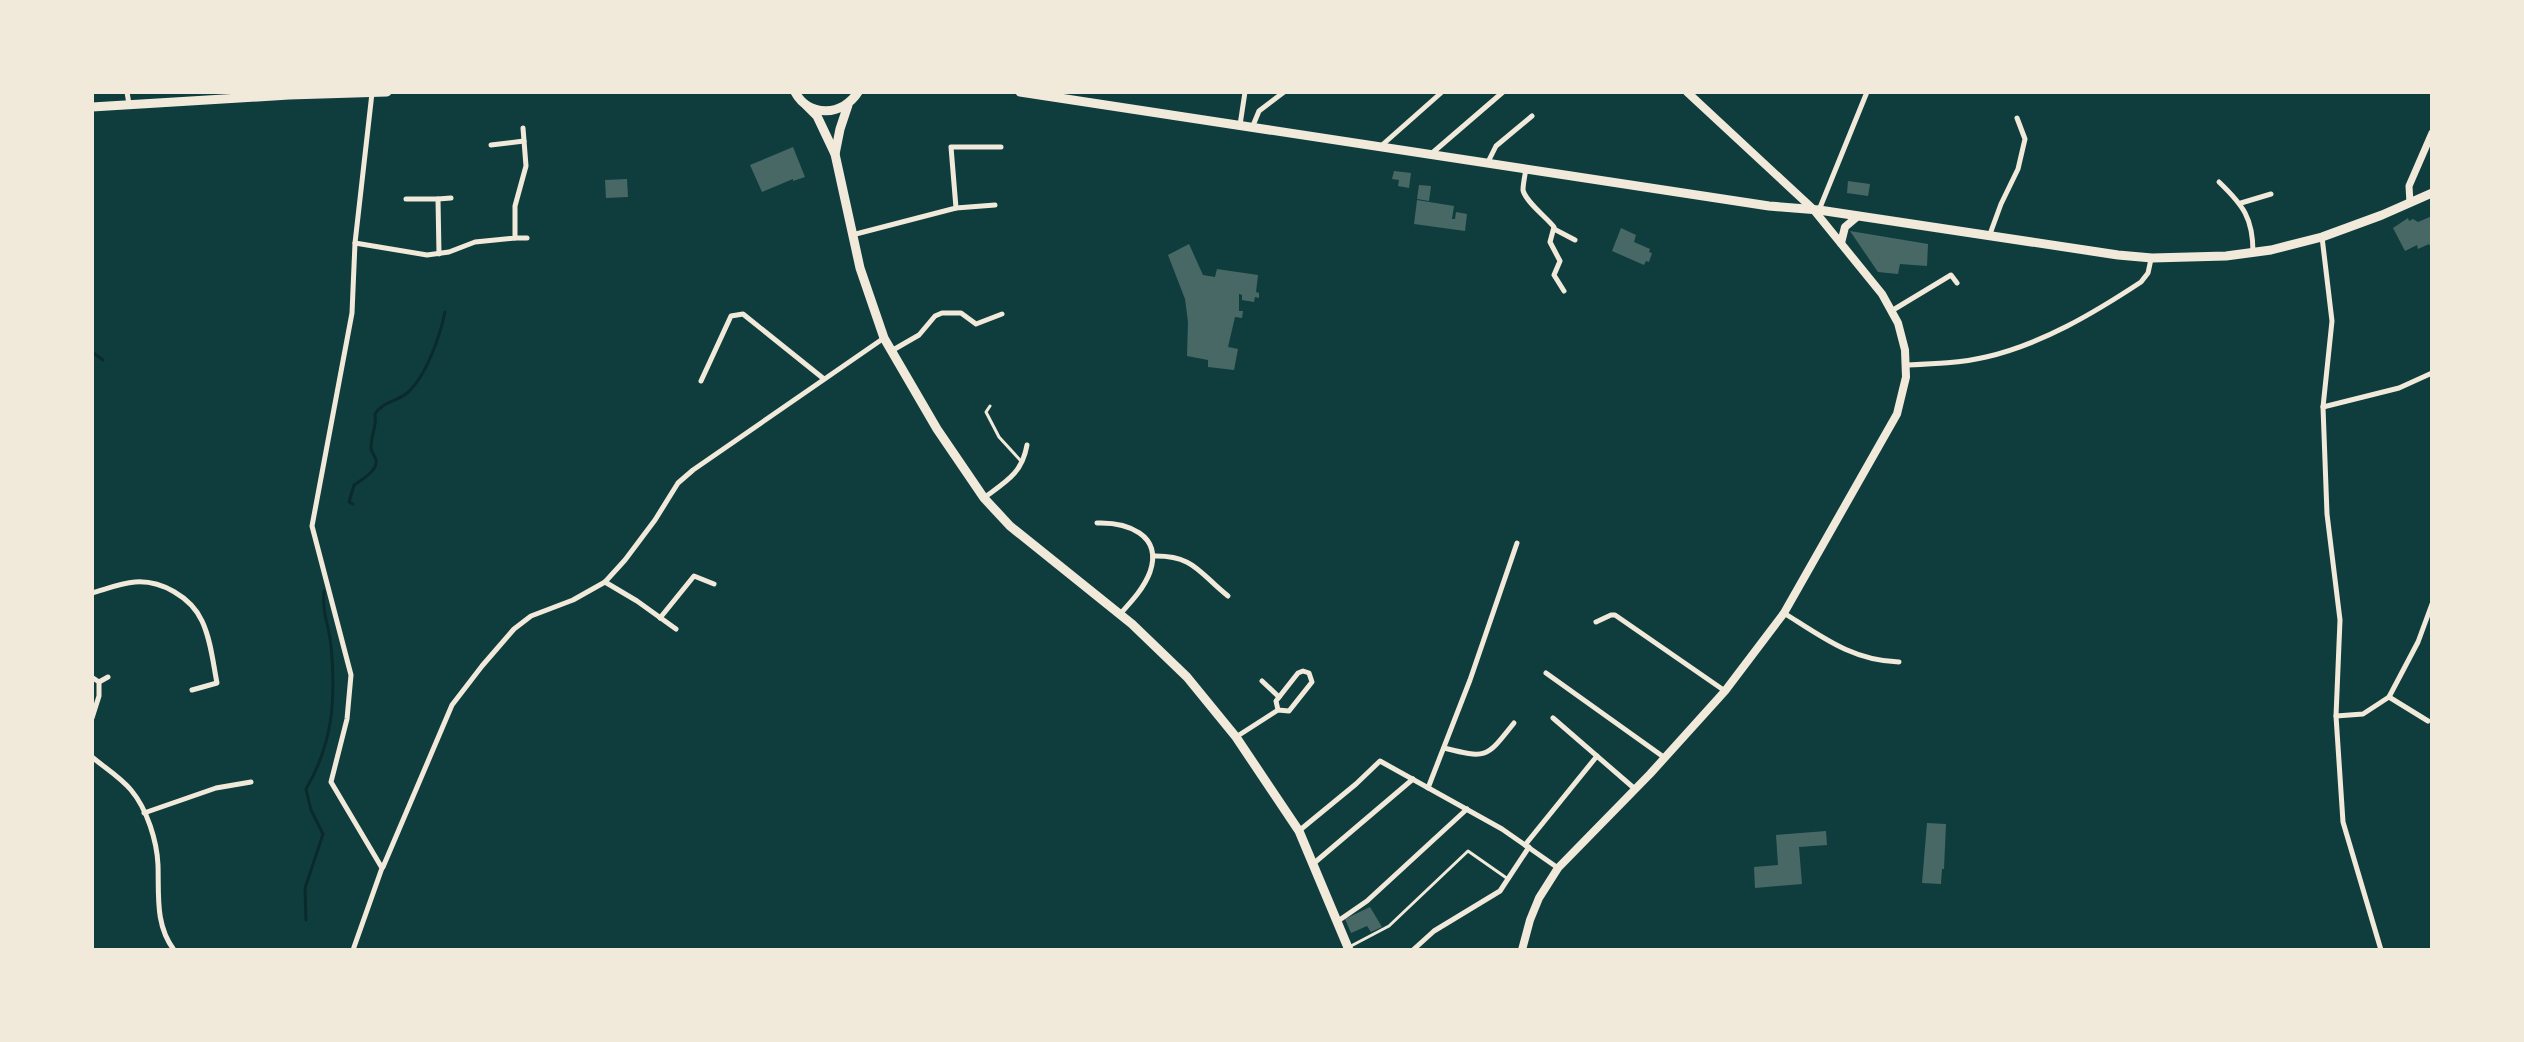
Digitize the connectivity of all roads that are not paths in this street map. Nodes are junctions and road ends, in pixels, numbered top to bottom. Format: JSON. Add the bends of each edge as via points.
{"nodes":[{"id":1,"x":127,"y":92,"type":"edge"},
{"id":2,"x":372,"y":92,"type":"edge"},
{"id":3,"x":387,"y":92,"type":"edge"},
{"id":4,"x":1020,"y":92,"type":"edge"},
{"id":5,"x":1245,"y":92,"type":"edge"},
{"id":6,"x":1284,"y":92,"type":"edge"},
{"id":7,"x":1442,"y":92,"type":"edge"},
{"id":8,"x":1503,"y":92,"type":"edge"},
{"id":9,"x":1687,"y":92,"type":"edge"},
{"id":10,"x":1867,"y":92,"type":"edge"},
{"id":11,"x":289,"y":93,"type":"edge"},
{"id":12,"x":794,"y":94,"type":"edge"},
{"id":13,"x":856,"y":96,"type":"edge"},
{"id":14,"x":129,"y":105,"type":"junction"},
{"id":15,"x":806,"y":105,"type":"junction"},
{"id":16,"x":92,"y":107,"type":"edge"},
{"id":17,"x":1532,"y":116,"type":"dead end"},
{"id":18,"x":2017,"y":118,"type":"dead end"},
{"id":19,"x":1240,"y":126,"type":"junction"},
{"id":20,"x":523,"y":128,"type":"dead end"},
{"id":21,"x":1252,"y":128,"type":"junction"},
{"id":22,"x":2432,"y":133,"type":"edge"},
{"id":23,"x":524,"y":141,"type":"junction"},
{"id":24,"x":491,"y":145,"type":"dead end"},
{"id":25,"x":1381,"y":146,"type":"junction"},
{"id":26,"x":1001,"y":147,"type":"dead end"},
{"id":27,"x":835,"y":154,"type":"junction"},
{"id":28,"x":1429,"y":156,"type":"junction"},
{"id":29,"x":1488,"y":163,"type":"junction"},
{"id":30,"x":1526,"y":168,"type":"junction"},
{"id":31,"x":2219,"y":182,"type":"dead end"},
{"id":32,"x":2432,"y":193,"type":"edge"},
{"id":33,"x":2271,"y":194,"type":"dead end"},
{"id":34,"x":451,"y":198,"type":"dead end"},
{"id":35,"x":406,"y":199,"type":"dead end"},
{"id":36,"x":438,"y":199,"type":"junction"},
{"id":37,"x":2241,"y":203,"type":"junction"},
{"id":38,"x":2410,"y":203,"type":"junction"},
{"id":39,"x":995,"y":205,"type":"dead end"},
{"id":40,"x":956,"y":208,"type":"junction"},
{"id":41,"x":1816,"y":210,"type":"junction"},
{"id":42,"x":1858,"y":216,"type":"junction"},
{"id":43,"x":1554,"y":229,"type":"junction"},
{"id":44,"x":1990,"y":234,"type":"junction"},
{"id":45,"x":852,"y":235,"type":"junction"},
{"id":46,"x":2322,"y":237,"type":"junction"},
{"id":47,"x":515,"y":238,"type":"junction"},
{"id":48,"x":527,"y":238,"type":"dead end"},
{"id":49,"x":1575,"y":240,"type":"dead end"},
{"id":50,"x":355,"y":243,"type":"junction"},
{"id":51,"x":1841,"y":243,"type":"junction"},
{"id":52,"x":2253,"y":253,"type":"junction"},
{"id":53,"x":439,"y":254,"type":"junction"},
{"id":54,"x":2152,"y":258,"type":"junction"},
{"id":55,"x":1957,"y":283,"type":"dead end"},
{"id":56,"x":1564,"y":291,"type":"dead end"},
{"id":57,"x":1893,"y":310,"type":"junction"},
{"id":58,"x":1002,"y":314,"type":"dead end"},
{"id":59,"x":884,"y":338,"type":"junction"},
{"id":60,"x":892,"y":351,"type":"junction"},
{"id":61,"x":1907,"y":365,"type":"junction"},
{"id":62,"x":2432,"y":373,"type":"edge"},
{"id":63,"x":824,"y":379,"type":"junction"},
{"id":64,"x":701,"y":381,"type":"dead end"},
{"id":65,"x":990,"y":406,"type":"dead end"},
{"id":66,"x":2323,"y":407,"type":"junction"},
{"id":67,"x":1027,"y":445,"type":"dead end"},
{"id":68,"x":1023,"y":463,"type":"junction"},
{"id":69,"x":984,"y":498,"type":"junction"},
{"id":70,"x":1097,"y":523,"type":"dead end"},
{"id":71,"x":1517,"y":543,"type":"dead end"},
{"id":72,"x":1153,"y":556,"type":"junction"},
{"id":73,"x":605,"y":582,"type":"junction"},
{"id":74,"x":714,"y":584,"type":"dead end"},
{"id":75,"x":92,"y":593,"type":"edge"},
{"id":76,"x":1228,"y":596,"type":"dead end"},
{"id":77,"x":2432,"y":604,"type":"edge"},
{"id":78,"x":1784,"y":613,"type":"junction"},
{"id":79,"x":1120,"y":614,"type":"junction"},
{"id":80,"x":660,"y":618,"type":"junction"},
{"id":81,"x":1596,"y":622,"type":"dead end"},
{"id":82,"x":676,"y":629,"type":"dead end"},
{"id":83,"x":1899,"y":662,"type":"dead end"},
{"id":84,"x":1546,"y":673,"type":"dead end"},
{"id":85,"x":108,"y":677,"type":"dead end"},
{"id":86,"x":93,"y":678,"type":"edge"},
{"id":87,"x":1262,"y":681,"type":"dead end"},
{"id":88,"x":99,"y":682,"type":"junction"},
{"id":89,"x":192,"y":690,"type":"dead end"},
{"id":90,"x":1725,"y":691,"type":"junction"},
{"id":91,"x":1279,"y":697,"type":"junction"},
{"id":92,"x":2389,"y":697,"type":"junction"},
{"id":93,"x":1278,"y":710,"type":"junction"},
{"id":94,"x":2336,"y":716,"type":"junction"},
{"id":95,"x":92,"y":718,"type":"edge"},
{"id":96,"x":1553,"y":718,"type":"dead end"},
{"id":97,"x":2428,"y":721,"type":"dead end"},
{"id":98,"x":1514,"y":723,"type":"dead end"},
{"id":99,"x":1236,"y":737,"type":"junction"},
{"id":100,"x":1444,"y":748,"type":"junction"},
{"id":101,"x":1597,"y":756,"type":"junction"},
{"id":102,"x":92,"y":757,"type":"edge"},
{"id":103,"x":1665,"y":758,"type":"junction"},
{"id":104,"x":1413,"y":779,"type":"junction"},
{"id":105,"x":251,"y":782,"type":"dead end"},
{"id":106,"x":1428,"y":788,"type":"junction"},
{"id":107,"x":1635,"y":789,"type":"junction"},
{"id":108,"x":1467,"y":809,"type":"junction"},
{"id":109,"x":144,"y":813,"type":"junction"},
{"id":110,"x":1299,"y":831,"type":"junction"},
{"id":111,"x":1527,"y":846,"type":"junction"},
{"id":112,"x":1313,"y":864,"type":"junction"},
{"id":113,"x":382,"y":868,"type":"junction"},
{"id":114,"x":1558,"y":868,"type":"junction"},
{"id":115,"x":1508,"y":879,"type":"junction"},
{"id":116,"x":1337,"y":921,"type":"junction"},
{"id":117,"x":1348,"y":949,"type":"edge"},
{"id":118,"x":174,"y":950,"type":"edge"},
{"id":119,"x":353,"y":950,"type":"edge"},
{"id":120,"x":1413,"y":950,"type":"edge"},
{"id":121,"x":1522,"y":950,"type":"edge"},
{"id":122,"x":2381,"y":950,"type":"edge"}],
"edges":[{"from":1,"to":14,"type":"street"},
{"from":2,"to":3,"type":"main road"},
{"from":2,"to":11,"type":"main road"},
{"from":2,"to":50,"type":"street"},
{"from":4,"to":19,"type":"main road"},
{"from":5,"to":19,"type":"street"},
{"from":6,"to":21,"type":"street","via":[[1259,111]]},
{"from":7,"to":25,"type":"street"},
{"from":8,"to":28,"type":"street"},
{"from":9,"to":41,"type":"main road"},
{"from":10,"to":41,"type":"street"},
{"from":11,"to":14,"type":"main road"},
{"from":12,"to":15,"type":"main road"},
{"from":13,"to":15,"type":"main road","via":[[827,111]]},
{"from":13,"to":27,"type":"main road"},
{"from":14,"to":16,"type":"main road"},
{"from":15,"to":27,"type":"main road"},
{"from":17,"to":29,"type":"street","via":[[1496,146]]},
{"from":18,"to":44,"type":"street","via":[[2025,139]]},
{"from":19,"to":21,"type":"main road"},
{"from":20,"to":23,"type":"street"},
{"from":21,"to":25,"type":"main road"},
{"from":22,"to":38,"type":"street","via":[[2409,186]]},
{"from":23,"to":24,"type":"street"},
{"from":23,"to":47,"type":"street","via":[[526,166],[515,206]]},
{"from":25,"to":28,"type":"main road"},
{"from":26,"to":40,"type":"street","via":[[951,147]]},
{"from":27,"to":45,"type":"main road"},
{"from":28,"to":29,"type":"main road"},
{"from":29,"to":30,"type":"main road"},
{"from":30,"to":41,"type":"main road"},
{"from":30,"to":43,"type":"street","via":[[1527,201]]},
{"from":31,"to":37,"type":"street"},
{"from":32,"to":38,"type":"main road"},
{"from":33,"to":37,"type":"street"},
{"from":34,"to":36,"type":"street"},
{"from":35,"to":36,"type":"street"},
{"from":36,"to":53,"type":"street"},
{"from":37,"to":52,"type":"street","via":[[2253,230]]},
{"from":38,"to":46,"type":"main road"},
{"from":39,"to":40,"type":"street"},
{"from":40,"to":45,"type":"street"},
{"from":41,"to":42,"type":"main road"},
{"from":41,"to":51,"type":"main road"},
{"from":42,"to":44,"type":"main road"},
{"from":42,"to":51,"type":"main road","via":[[1845,227]]},
{"from":43,"to":49,"type":"street"},
{"from":43,"to":56,"type":"street","via":[[1550,242],[1560,261],[1554,275]]},
{"from":44,"to":54,"type":"main road"},
{"from":45,"to":59,"type":"main road"},
{"from":46,"to":52,"type":"main road"},
{"from":46,"to":66,"type":"street","via":[[2332,321]]},
{"from":47,"to":48,"type":"street"},
{"from":47,"to":53,"type":"street","via":[[475,242]]},
{"from":50,"to":53,"type":"street"},
{"from":50,"to":113,"type":"street","via":[[352,313],[312,526],[351,675],[347,719],[331,782]]},
{"from":51,"to":57,"type":"main road"},
{"from":52,"to":54,"type":"main road"},
{"from":54,"to":61,"type":"street","via":[[2141,282],[2045,336],[1988,357]]},
{"from":55,"to":57,"type":"street","via":[[1951,275]]},
{"from":57,"to":61,"type":"main road"},
{"from":58,"to":60,"type":"street","via":[[976,324],[959,312],[942,313]]},
{"from":59,"to":60,"type":"main road"},
{"from":59,"to":63,"type":"street"},
{"from":60,"to":69,"type":"main road"},
{"from":61,"to":78,"type":"main road","via":[[1897,414]]},
{"from":62,"to":66,"type":"street","via":[[2399,388]]},
{"from":63,"to":64,"type":"street","via":[[743,314],[731,316]]},
{"from":63,"to":73,"type":"street","via":[[678,483]]},
{"from":65,"to":68,"type":"lane","via":[[986,412],[991,424]]},
{"from":66,"to":94,"type":"street","via":[[2327,514],[2340,620]]},
{"from":67,"to":68,"type":"street"},
{"from":68,"to":69,"type":"street"},
{"from":69,"to":79,"type":"main road","via":[[1010,526]]},
{"from":70,"to":72,"type":"street","via":[[1132,528],[1149,543]]},
{"from":71,"to":100,"type":"street"},
{"from":72,"to":76,"type":"street","via":[[1197,567]]},
{"from":72,"to":79,"type":"street","via":[[1141,589]]},
{"from":73,"to":80,"type":"street"},
{"from":73,"to":113,"type":"street","via":[[514,629],[452,705]]},
{"from":74,"to":80,"type":"street","via":[[694,576]]},
{"from":75,"to":89,"type":"street","via":[[145,582],[185,599],[201,618],[217,683]]},
{"from":77,"to":92,"type":"street"},
{"from":78,"to":83,"type":"street","via":[[1856,655]]},
{"from":78,"to":90,"type":"main road"},
{"from":79,"to":99,"type":"main road","via":[[1187,677]]},
{"from":80,"to":82,"type":"street"},
{"from":81,"to":90,"type":"street","via":[[1615,615]]},
{"from":84,"to":103,"type":"street"},
{"from":85,"to":88,"type":"street"},
{"from":86,"to":88,"type":"street"},
{"from":87,"to":91,"type":"street"},
{"from":88,"to":95,"type":"street"},
{"from":90,"to":103,"type":"main road"},
{"from":91,"to":93,"type":"street"},
{"from":91,"to":93,"type":"street","via":[[1298,673],[1312,675],[1289,711]]},
{"from":92,"to":94,"type":"street","via":[[2363,714]]},
{"from":92,"to":97,"type":"street"},
{"from":93,"to":99,"type":"street"},
{"from":94,"to":122,"type":"street","via":[[2343,822]]},
{"from":96,"to":101,"type":"street"},
{"from":98,"to":100,"type":"street","via":[[1493,749],[1477,756]]},
{"from":99,"to":110,"type":"main road"},
{"from":100,"to":106,"type":"street"},
{"from":101,"to":107,"type":"street"},
{"from":101,"to":111,"type":"street"},
{"from":102,"to":109,"type":"street","via":[[133,791]]},
{"from":103,"to":107,"type":"main road"},
{"from":104,"to":106,"type":"street"},
{"from":104,"to":110,"type":"street","via":[[1380,761]]},
{"from":104,"to":112,"type":"street"},
{"from":105,"to":109,"type":"street"},
{"from":106,"to":108,"type":"street"},
{"from":107,"to":114,"type":"main road"},
{"from":108,"to":111,"type":"street"},
{"from":108,"to":116,"type":"street","via":[[1367,901]]},
{"from":109,"to":118,"type":"street","via":[[155,844],[162,928]]},
{"from":110,"to":112,"type":"main road"},
{"from":111,"to":114,"type":"street"},
{"from":111,"to":115,"type":"street"},
{"from":112,"to":116,"type":"main road"},
{"from":113,"to":119,"type":"street"},
{"from":114,"to":121,"type":"main road","via":[[1539,898]]},
{"from":115,"to":117,"type":"lane","via":[[1468,851],[1389,926]]},
{"from":115,"to":120,"type":"street","via":[[1500,891]]},
{"from":116,"to":117,"type":"main road"}]}
